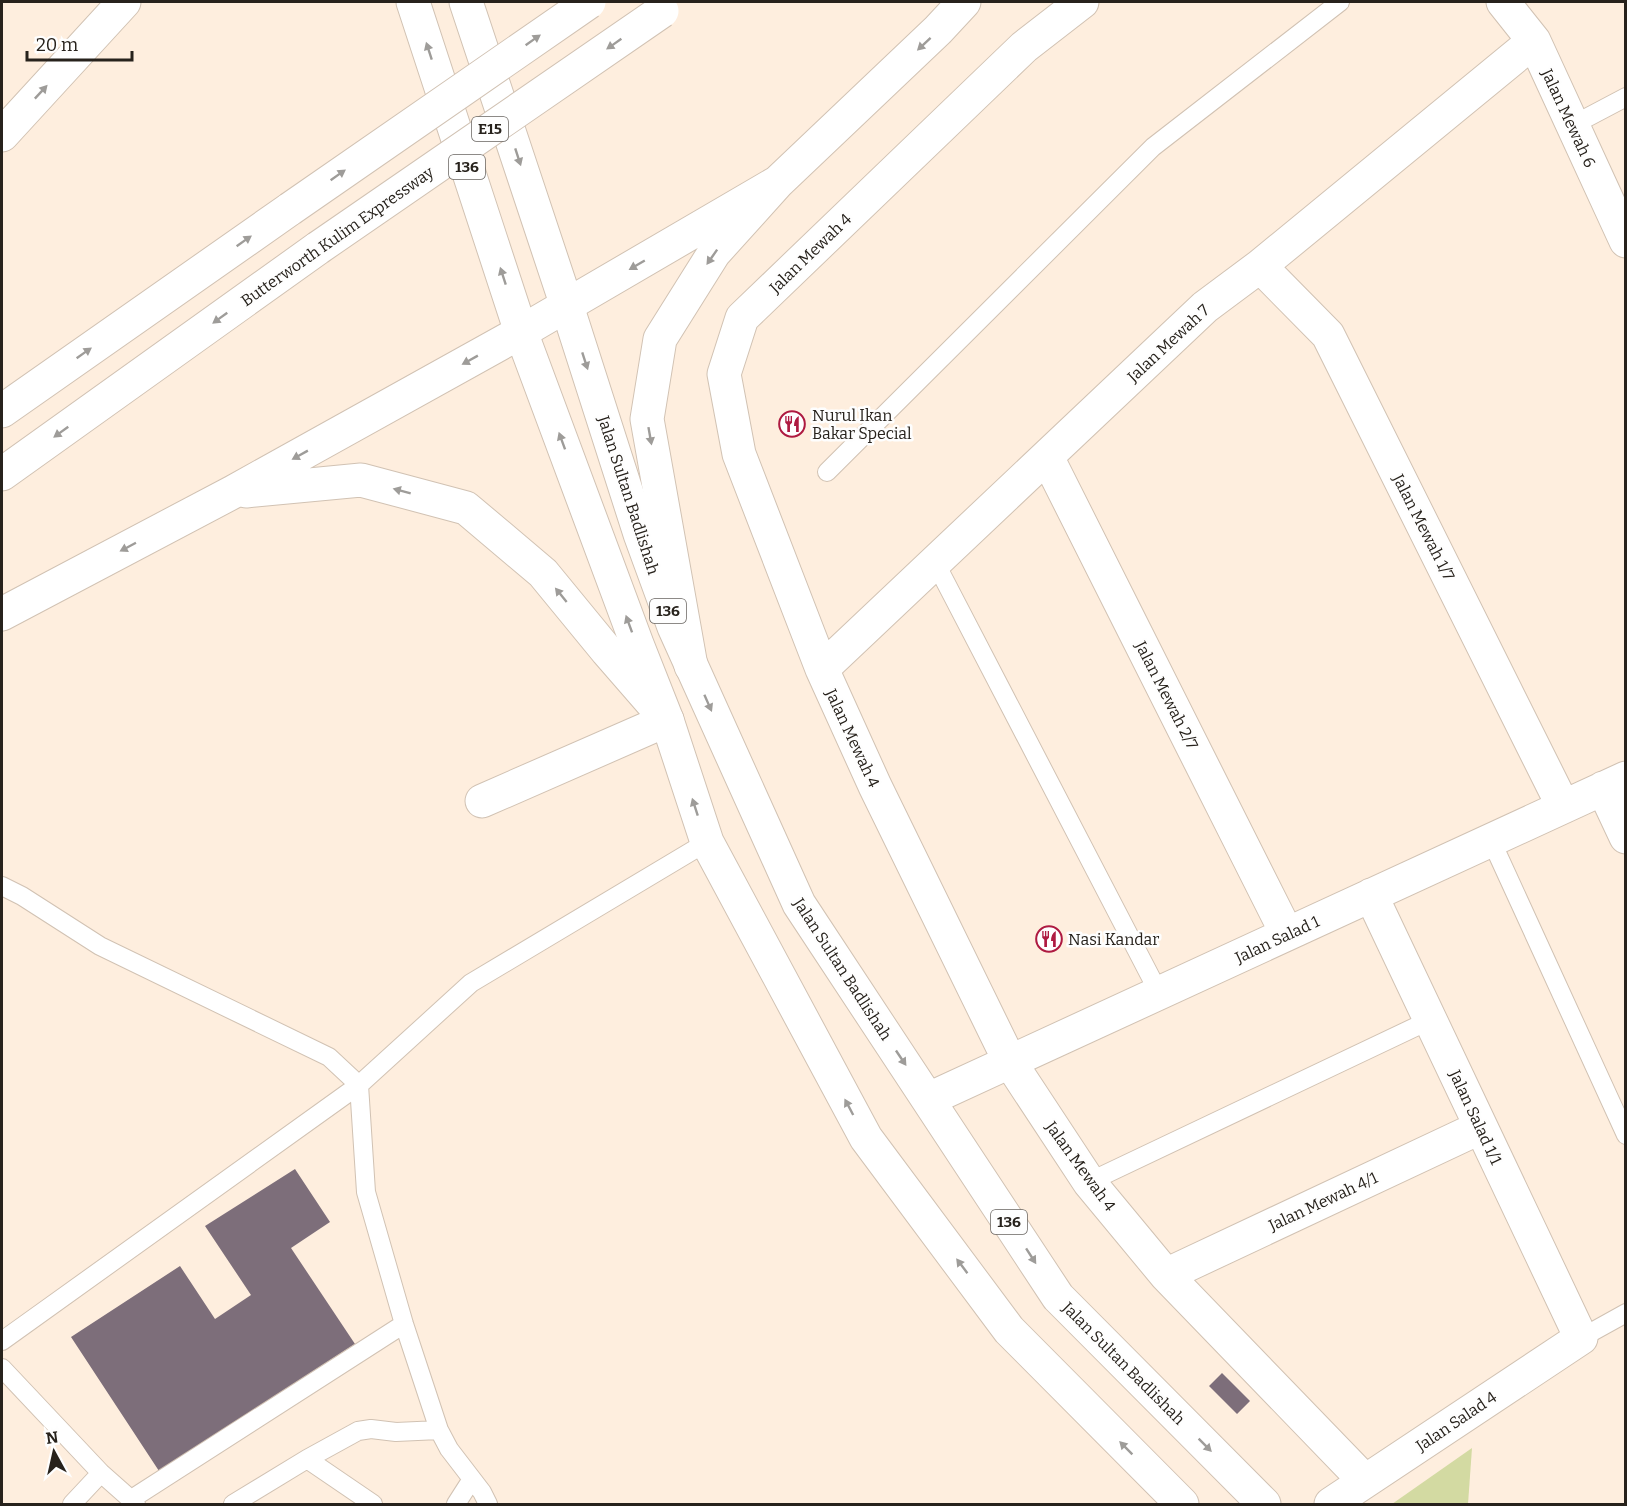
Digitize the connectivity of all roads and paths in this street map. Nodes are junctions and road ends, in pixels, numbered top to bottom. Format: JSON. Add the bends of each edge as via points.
{"nodes":[{"id":1,"x":413,"y":2,"type":"edge"},
{"id":2,"x":466,"y":2,"type":"edge"},
{"id":3,"x":589,"y":2,"type":"edge"},
{"id":4,"x":964,"y":2,"type":"edge"},
{"id":5,"x":1082,"y":2,"type":"edge"},
{"id":6,"x":1340,"y":2,"type":"edge"},
{"id":7,"x":1503,"y":2,"type":"edge"},
{"id":8,"x":123,"y":3,"type":"edge"},
{"id":9,"x":669,"y":6,"type":"edge"},
{"id":10,"x":1534,"y":41,"type":"junction"},
{"id":11,"x":1626,"y":97,"type":"edge"},
{"id":12,"x":1572,"y":125,"type":"junction"},
{"id":13,"x":2,"y":135,"type":"edge"},
{"id":14,"x":778,"y":182,"type":"junction"},
{"id":15,"x":1626,"y":241,"type":"edge"},
{"id":16,"x":1260,"y":266,"type":"junction"},
{"id":17,"x":567,"y":306,"type":"junction"},
{"id":18,"x":521,"y":332,"type":"junction"},
{"id":19,"x":2,"y":411,"type":"edge"},
{"id":20,"x":1047,"y":457,"type":"junction"},
{"id":21,"x":827,"y":472,"type":"dead end"},
{"id":22,"x":2,"y":474,"type":"edge"},
{"id":23,"x":233,"y":492,"type":"junction"},
{"id":24,"x":935,"y":562,"type":"junction"},
{"id":25,"x":2,"y":614,"type":"edge"},
{"id":26,"x":691,"y":666,"type":"junction"},
{"id":27,"x":822,"y":669,"type":"junction"},
{"id":28,"x":667,"y":720,"type":"junction"},
{"id":29,"x":1614,"y":783,"type":"edge"},
{"id":30,"x":482,"y":801,"type":"dead end"},
{"id":31,"x":1563,"y":806,"type":"junction"},
{"id":32,"x":1626,"y":837,"type":"edge"},
{"id":33,"x":1491,"y":840,"type":"junction"},
{"id":34,"x":707,"y":842,"type":"junction"},
{"id":35,"x":2,"y":886,"type":"edge"},
{"id":36,"x":1371,"y":896,"type":"junction"},
{"id":37,"x":1287,"y":934,"type":"junction"},
{"id":38,"x":1159,"y":993,"type":"junction"},
{"id":39,"x":1430,"y":1020,"type":"junction"},
{"id":40,"x":1010,"y":1062,"type":"junction"},
{"id":41,"x":359,"y":1085,"type":"junction"},
{"id":42,"x":929,"y":1099,"type":"junction"},
{"id":43,"x":1481,"y":1127,"type":"junction"},
{"id":44,"x":1626,"y":1135,"type":"edge"},
{"id":45,"x":1089,"y":1182,"type":"junction"},
{"id":46,"x":1166,"y":1275,"type":"junction"},
{"id":47,"x":1626,"y":1314,"type":"edge"},
{"id":48,"x":404,"y":1324,"type":"junction"},
{"id":49,"x":1581,"y":1338,"type":"junction"},
{"id":50,"x":2,"y":1341,"type":"edge"},
{"id":51,"x":2,"y":1368,"type":"edge"},
{"id":52,"x":439,"y":1430,"type":"junction"},
{"id":53,"x":307,"y":1459,"type":"junction"},
{"id":54,"x":101,"y":1473,"type":"junction"},
{"id":55,"x":472,"y":1479,"type":"junction"},
{"id":56,"x":1365,"y":1481,"type":"junction"},
{"id":57,"x":133,"y":1502,"type":"edge"},
{"id":58,"x":242,"y":1502,"type":"edge"},
{"id":59,"x":72,"y":1504,"type":"edge"},
{"id":60,"x":373,"y":1504,"type":"edge"},
{"id":61,"x":456,"y":1504,"type":"edge"},
{"id":62,"x":488,"y":1504,"type":"edge"},
{"id":63,"x":1182,"y":1504,"type":"edge"},
{"id":64,"x":1264,"y":1504,"type":"edge"},
{"id":65,"x":1330,"y":1504,"type":"edge"}],
"edges":[{"from":18,"to":1,"type":"main road","number":"136","one_way":true},
{"from":2,"to":17,"type":"main road","number":"136","one_way":true},
{"from":19,"to":3,"type":"main road","one_way":true,"bridge":true},
{"from":4,"to":14,"type":"main road","one_way":true},
{"from":5,"to":27,"type":"main road","name":"Jalan Mewah 4","via":[[1023,47],[742,318],[724,374],[739,454]]},
{"from":6,"to":21,"type":"lane","via":[[1153,147]]},
{"from":7,"to":10,"type":"main road","name":"Jalan Mewah 6"},
{"from":13,"to":8,"type":"main road","one_way":true},
{"from":9,"to":22,"type":"main road","name":"Butterworth Kulim Expressway","number":"E15","one_way":true,"bridge":true,"via":[[318,248]]},
{"from":10,"to":12,"type":"main road","name":"Jalan Mewah 6"},
{"from":10,"to":16,"type":"main road","name":"Jalan Mewah 7"},
{"from":11,"to":12,"type":"lane"},
{"from":12,"to":15,"type":"main road","name":"Jalan Mewah 6"},
{"from":14,"to":17,"type":"main road","one_way":true},
{"from":14,"to":26,"type":"main road","one_way":true,"via":[[714,253],[660,339],[647,419]]},
{"from":16,"to":20,"type":"main road","name":"Jalan Mewah 7","via":[[1205,307]]},
{"from":16,"to":31,"type":"main road","name":"Jalan Mewah 1/7","via":[[1328,335]]},
{"from":17,"to":18,"type":"main road"},
{"from":17,"to":26,"type":"main road","name":"Jalan Sultan Badlishah","number":"136","one_way":true,"via":[[640,534]]},
{"from":18,"to":23,"type":"main road","one_way":true},
{"from":28,"to":18,"type":"main road","number":"136","one_way":true},
{"from":20,"to":24,"type":"main road","name":"Jalan Mewah 7"},
{"from":20,"to":37,"type":"main road","name":"Jalan Mewah 2/7"},
{"from":23,"to":25,"type":"main road","one_way":true},
{"from":28,"to":23,"type":"main road","one_way":true,"via":[[543,573],[466,508],[361,480]]},
{"from":24,"to":27,"type":"main road","name":"Jalan Mewah 7"},
{"from":24,"to":38,"type":"lane"},
{"from":26,"to":42,"type":"main road","name":"Jalan Sultan Badlishah","number":"136","one_way":true,"via":[[799,904]]},
{"from":27,"to":40,"type":"main road","name":"Jalan Mewah 4"},
{"from":28,"to":30,"type":"main road"},
{"from":34,"to":28,"type":"main road","number":"136","one_way":true},
{"from":29,"to":31,"type":"main road","name":"Jalan Salad 1"},
{"from":29,"to":32,"type":"main road"},
{"from":31,"to":33,"type":"main road","name":"Jalan Salad 1"},
{"from":33,"to":36,"type":"main road","name":"Jalan Salad 1"},
{"from":33,"to":44,"type":"lane"},
{"from":34,"to":41,"type":"lane","via":[[471,983]]},
{"from":63,"to":34,"type":"main road","number":"136","one_way":true,"via":[[1009,1330],[866,1138]]},
{"from":35,"to":41,"type":"lane","via":[[100,946],[329,1057]]},
{"from":36,"to":37,"type":"main road","name":"Jalan Salad 1"},
{"from":36,"to":39,"type":"main road","name":"Jalan Salad 1/1"},
{"from":37,"to":38,"type":"main road","name":"Jalan Salad 1"},
{"from":38,"to":40,"type":"main road","name":"Jalan Salad 1"},
{"from":39,"to":43,"type":"main road","name":"Jalan Salad 1/1"},
{"from":39,"to":45,"type":"lane"},
{"from":40,"to":42,"type":"main road","name":"Jalan Salad 1"},
{"from":40,"to":45,"type":"main road","name":"Jalan Mewah 4"},
{"from":41,"to":48,"type":"lane","via":[[366,1192]]},
{"from":41,"to":50,"type":"lane"},
{"from":42,"to":64,"type":"main road","name":"Jalan Sultan Badlishah","number":"136","one_way":true,"via":[[1058,1297]]},
{"from":43,"to":46,"type":"main road","name":"Jalan Mewah 4/1"},
{"from":43,"to":49,"type":"main road","name":"Jalan Salad 1/1"},
{"from":45,"to":46,"type":"main road","name":"Jalan Mewah 4"},
{"from":46,"to":56,"type":"main road","name":"Jalan Mewah 4"},
{"from":47,"to":49,"type":"lane"},
{"from":48,"to":52,"type":"lane"},
{"from":48,"to":57,"type":"lane"},
{"from":49,"to":56,"type":"main road","name":"Jalan Salad 4"},
{"from":51,"to":54,"type":"lane"},
{"from":52,"to":53,"type":"lane","via":[[358,1431]]},
{"from":52,"to":55,"type":"lane"},
{"from":53,"to":58,"type":"lane"},
{"from":53,"to":60,"type":"lane"},
{"from":54,"to":57,"type":"lane"},
{"from":54,"to":59,"type":"lane"},
{"from":55,"to":61,"type":"lane"},
{"from":55,"to":62,"type":"lane"},
{"from":56,"to":65,"type":"main road","name":"Jalan Salad 4"}]}
